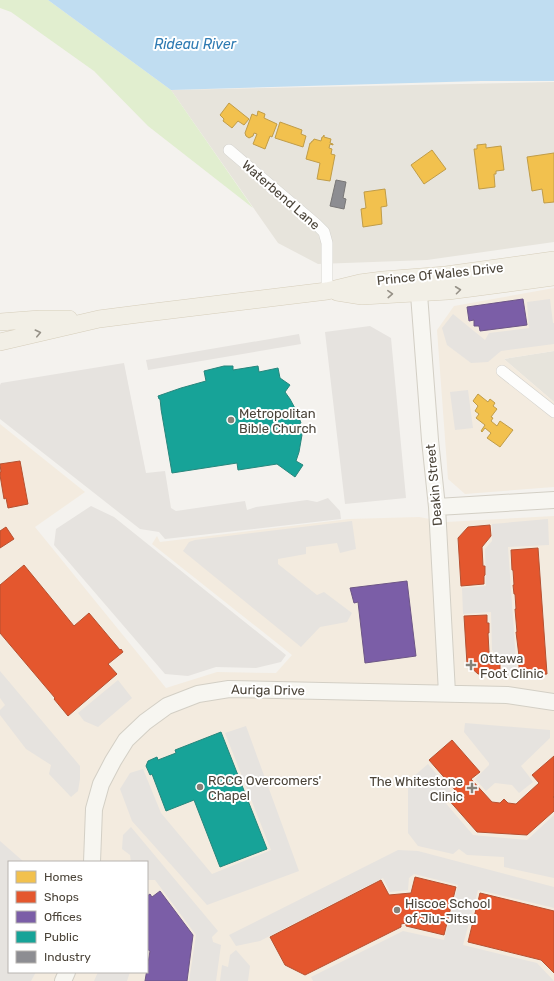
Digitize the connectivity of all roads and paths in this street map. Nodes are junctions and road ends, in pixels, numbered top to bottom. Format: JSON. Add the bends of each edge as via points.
{"nodes":[{"id":1,"x":229,"y":150,"type":"dead end"},
{"id":2,"x":554,"y":260,"type":"edge"},
{"id":3,"x":554,"y":277,"type":"edge"},
{"id":4,"x":418,"y":285,"type":"junction"},
{"id":5,"x":327,"y":291,"type":"junction"},
{"id":6,"x":99,"y":320,"type":"junction"},
{"id":7,"x":0,"y":322,"type":"edge"},
{"id":8,"x":0,"y":342,"type":"edge"},
{"id":9,"x":502,"y":371,"type":"dead end"},
{"id":10,"x":554,"y":412,"type":"edge"},
{"id":11,"x":554,"y":500,"type":"edge"},
{"id":12,"x":437,"y":507,"type":"junction"},
{"id":13,"x":447,"y":693,"type":"junction"},
{"id":14,"x":554,"y":702,"type":"edge"},
{"id":15,"x":92,"y":861,"type":"edge"}],
"edges":[{"from":1,"to":5,"type":"street","name":"Waterbend Lane","via":[[324,232]]},
{"from":2,"to":4,"type":"main road","name":"Prince Of Wales Drive","via":[[446,275]]},
{"from":4,"to":3,"type":"main road","name":"Prince Of Wales Drive","one_way":true,"via":[[448,291]]},
{"from":4,"to":5,"type":"main road","name":"Prince Of Wales Drive","via":[[383,280]]},
{"from":4,"to":12,"type":"street","name":"Deakin Street"},
{"from":5,"to":6,"type":"main road","name":"Prince Of Wales Drive"},
{"from":6,"to":7,"type":"main road","name":"Prince Of Wales Drive","via":[[40,319]]},
{"from":8,"to":6,"type":"main road","name":"Prince Of Wales Drive","one_way":true},
{"from":9,"to":10,"type":"street"},
{"from":11,"to":12,"type":"street"},
{"from":12,"to":13,"type":"street","name":"Deakin Street"},
{"from":13,"to":14,"type":"street","name":"Auriga Drive","via":[[507,695]]},
{"from":13,"to":15,"type":"street","name":"Auriga Drive","via":[[229,689],[198,694],[168,706],[145,722],[126,740],[101,784],[94,809]]}]}
